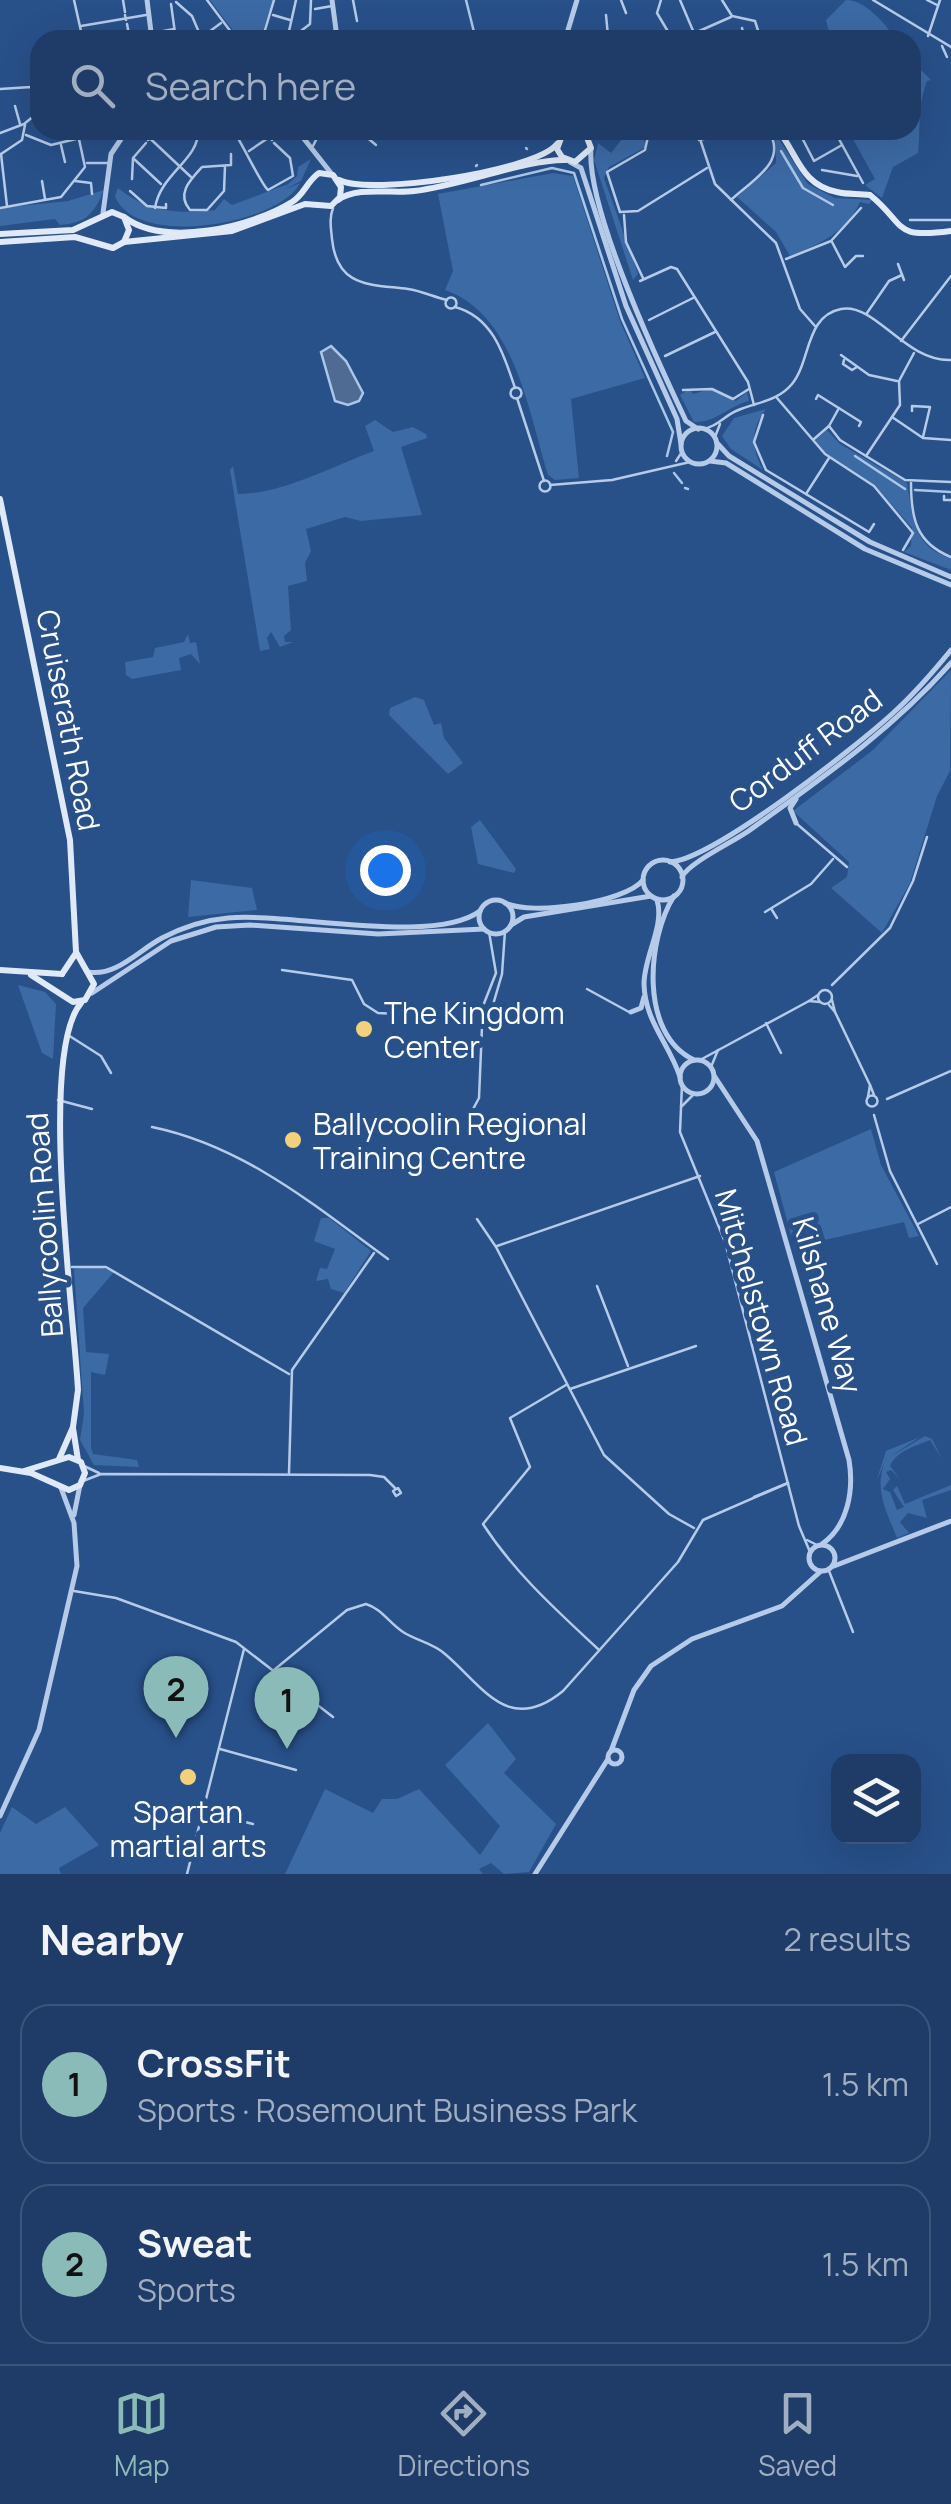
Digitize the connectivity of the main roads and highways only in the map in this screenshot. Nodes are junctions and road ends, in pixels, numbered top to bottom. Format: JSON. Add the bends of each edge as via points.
{"nodes":[{"id":1,"x":558,"y":140,"type":"edge"},
{"id":2,"x":589,"y":140,"type":"edge"},
{"id":3,"x":592,"y":140,"type":"edge"},
{"id":4,"x":786,"y":140,"type":"edge"},
{"id":5,"x":556,"y":144,"type":"junction"},
{"id":6,"x":591,"y":144,"type":"junction"},
{"id":7,"x":568,"y":161,"type":"junction"},
{"id":8,"x":336,"y":177,"type":"junction"},
{"id":9,"x":308,"y":185,"type":"junction"},
{"id":10,"x":336,"y":202,"type":"junction"},
{"id":11,"x":319,"y":206,"type":"junction"},
{"id":12,"x":121,"y":215,"type":"junction"},
{"id":13,"x":94,"y":222,"type":"junction"},
{"id":14,"x":951,"y":230,"type":"edge"},
{"id":15,"x":0,"y":234,"type":"edge"},
{"id":16,"x":97,"y":241,"type":"junction"},
{"id":17,"x":0,"y":242,"type":"edge"},
{"id":18,"x":124,"y":242,"type":"junction"},
{"id":19,"x":0,"y":500,"type":"edge"},
{"id":20,"x":76,"y":952,"type":"junction"},
{"id":21,"x":0,"y":970,"type":"edge"},
{"id":22,"x":86,"y":971,"type":"junction"},
{"id":23,"x":64,"y":973,"type":"junction"},
{"id":24,"x":31,"y":975,"type":"junction"},
{"id":25,"x":62,"y":995,"type":"junction"},
{"id":26,"x":82,"y":1002,"type":"junction"},
{"id":27,"x":69,"y":1022,"type":"junction"},
{"id":28,"x":73,"y":1427,"type":"junction"},
{"id":29,"x":57,"y":1462,"type":"junction"},
{"id":30,"x":81,"y":1463,"type":"junction"},
{"id":31,"x":0,"y":1468,"type":"edge"},
{"id":32,"x":24,"y":1471,"type":"junction"},
{"id":33,"x":58,"y":1486,"type":"junction"}],
"edges":[{"from":1,"to":5,"type":"main road"},
{"from":2,"to":6,"type":"main road"},
{"from":3,"to":6,"type":"main road"},
{"from":4,"to":14,"type":"main road","via":[[801,170],[817,184],[872,196],[910,233]]},
{"from":5,"to":7,"type":"main road"},
{"from":5,"to":8,"type":"main road","via":[[506,165],[407,184],[367,186]]},
{"from":6,"to":7,"type":"main road","via":[[581,161]]},
{"from":7,"to":10,"type":"main road","via":[[454,185],[351,193]]},
{"from":8,"to":9,"type":"main road","via":[[316,175]]},
{"from":8,"to":10,"type":"main road"},
{"from":9,"to":11,"type":"main road","via":[[308,197]]},
{"from":9,"to":12,"type":"main road","via":[[284,206],[205,229],[153,230]]},
{"from":10,"to":11,"type":"main road"},
{"from":11,"to":18,"type":"main road","via":[[305,204],[232,231]]},
{"from":12,"to":13,"type":"main road","via":[[104,213]]},
{"from":12,"to":18,"type":"main road","via":[[129,230]]},
{"from":13,"to":15,"type":"main road","via":[[73,230]]},
{"from":13,"to":16,"type":"main road"},
{"from":16,"to":17,"type":"main road"},
{"from":16,"to":18,"type":"main road","via":[[110,248]]},
{"from":19,"to":20,"type":"main road","name":"Cruiserath Road","via":[[70,840]]},
{"from":20,"to":22,"type":"main road","name":"Cruiserath Road"},
{"from":20,"to":23,"type":"main road"},
{"from":21,"to":24,"type":"main road"},
{"from":22,"to":23,"type":"main road"},
{"from":22,"to":26,"type":"main road","via":[[94,984]]},
{"from":23,"to":24,"type":"main road"},
{"from":23,"to":25,"type":"main road"},
{"from":24,"to":25,"type":"main road"},
{"from":25,"to":26,"type":"main road"},
{"from":25,"to":27,"type":"main road","name":"Ballycoolin Road"},
{"from":26,"to":27,"type":"main road","name":"Ballycoolin Road"},
{"from":27,"to":28,"type":"main road","name":"Ballycoolin Road","via":[[58,1100],[78,1390]]},
{"from":28,"to":29,"type":"main road","name":"Ballycoolin Road"},
{"from":28,"to":30,"type":"main road","name":"Ballycoolin Road"},
{"from":29,"to":30,"type":"main road"},
{"from":29,"to":32,"type":"main road"},
{"from":29,"to":33,"type":"main road"},
{"from":30,"to":33,"type":"main road","name":"Ballycoolin Road","via":[[82,1483]]},
{"from":31,"to":32,"type":"main road"},
{"from":32,"to":33,"type":"main road"}]}
